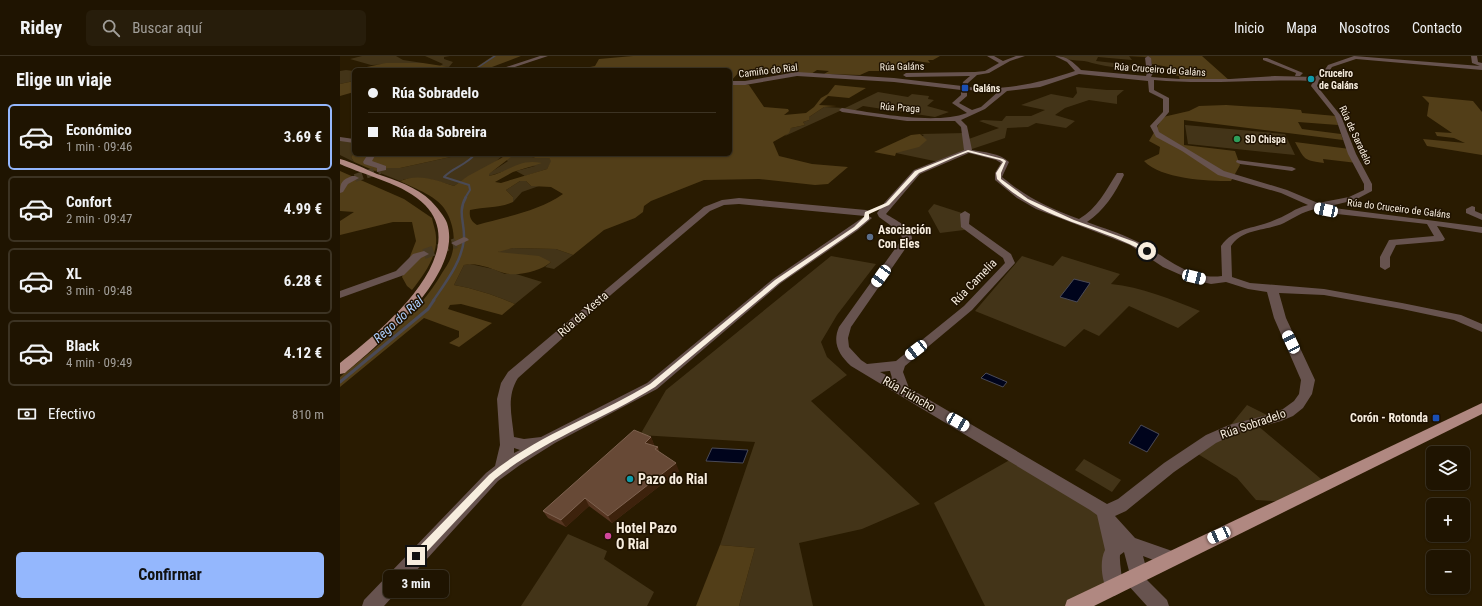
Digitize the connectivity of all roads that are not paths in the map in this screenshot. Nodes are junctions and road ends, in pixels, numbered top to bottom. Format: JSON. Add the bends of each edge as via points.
{"nodes":[{"id":1,"x":545,"y":56,"type":"edge"},
{"id":2,"x":990,"y":56,"type":"edge"},
{"id":3,"x":1020,"y":56,"type":"edge"},
{"id":4,"x":1058,"y":56,"type":"edge"},
{"id":5,"x":1358,"y":56,"type":"edge"},
{"id":6,"x":1361,"y":56,"type":"edge"},
{"id":7,"x":1474,"y":56,"type":"edge"},
{"id":8,"x":1148,"y":58,"type":"dead end"},
{"id":9,"x":1256,"y":59,"type":"dead end"},
{"id":10,"x":1265,"y":59,"type":"dead end"},
{"id":11,"x":1004,"y":63,"type":"junction"},
{"id":12,"x":1482,"y":67,"type":"edge"},
{"id":13,"x":506,"y":68,"type":"edge"},
{"id":14,"x":1080,"y":72,"type":"junction"},
{"id":15,"x":975,"y":74,"type":"junction"},
{"id":16,"x":833,"y":77,"type":"joint"},
{"id":17,"x":853,"y":77,"type":"junction"},
{"id":18,"x":1300,"y":78,"type":"junction"},
{"id":19,"x":1148,"y":79,"type":"junction"},
{"id":20,"x":1315,"y":80,"type":"junction"},
{"id":21,"x":732,"y":82,"type":"edge"},
{"id":22,"x":964,"y":88,"type":"junction"},
{"id":23,"x":1005,"y":89,"type":"junction"},
{"id":24,"x":842,"y":110,"type":"dead end"},
{"id":25,"x":972,"y":113,"type":"junction"},
{"id":26,"x":957,"y":119,"type":"junction"},
{"id":27,"x":340,"y":138,"type":"edge"},
{"id":28,"x":352,"y":141,"type":"edge"},
{"id":29,"x":968,"y":151,"type":"junction"},
{"id":30,"x":371,"y":156,"type":"edge"},
{"id":31,"x":340,"y":161,"type":"edge"},
{"id":32,"x":1292,"y":169,"type":"dead end"},
{"id":33,"x":380,"y":170,"type":"dead end"},
{"id":34,"x":1120,"y":175,"type":"dead end"},
{"id":35,"x":355,"y":178,"type":"tunnel mouth"},
{"id":36,"x":1233,"y":178,"type":"junction"},
{"id":37,"x":340,"y":190,"type":"edge"},
{"id":38,"x":1315,"y":207,"type":"junction"},
{"id":39,"x":1472,"y":209,"type":"dead end"},
{"id":40,"x":965,"y":214,"type":"dead end"},
{"id":41,"x":874,"y":215,"type":"junction"},
{"id":42,"x":1482,"y":217,"type":"edge"},
{"id":43,"x":1430,"y":222,"type":"junction"},
{"id":44,"x":1078,"y":223,"type":"junction"},
{"id":45,"x":1482,"y":230,"type":"edge"},
{"id":46,"x":424,"y":254,"type":"tunnel mouth"},
{"id":47,"x":1385,"y":267,"type":"dead end"},
{"id":48,"x":1227,"y":279,"type":"junction"},
{"id":49,"x":1271,"y":289,"type":"junction"},
{"id":50,"x":340,"y":295,"type":"edge"},
{"id":51,"x":1482,"y":328,"type":"edge"},
{"id":52,"x":340,"y":370,"type":"edge"},
{"id":53,"x":891,"y":370,"type":"junction"},
{"id":54,"x":1482,"y":408,"type":"edge"},
{"id":55,"x":508,"y":441,"type":"junction"},
{"id":56,"x":545,"y":441,"type":"junction"},
{"id":57,"x":502,"y":469,"type":"junction"},
{"id":58,"x":1105,"y":515,"type":"junction"},
{"id":59,"x":1130,"y":543,"type":"junction"},
{"id":60,"x":1113,"y":549,"type":"junction"},
{"id":61,"x":1169,"y":558,"type":"junction"},
{"id":62,"x":1136,"y":576,"type":"junction"},
{"id":63,"x":1114,"y":587,"type":"junction"},
{"id":64,"x":374,"y":604,"type":"edge"},
{"id":65,"x":1074,"y":606,"type":"edge"},
{"id":66,"x":1160,"y":606,"type":"edge"}],
"edges":[{"from":1,"to":13,"type":"street"},
{"from":2,"to":11,"type":"street"},
{"from":3,"to":11,"type":"street","name":"Rúa Galáns"},
{"from":4,"to":14,"type":"street","via":[[1069,61]]},
{"from":5,"to":6,"type":"street"},
{"from":6,"to":12,"type":"street"},
{"from":6,"to":20,"type":"street","via":[[1333,64]]},
{"from":7,"to":12,"type":"street","via":[[1475,62]]},
{"from":8,"to":19,"type":"street"},
{"from":9,"to":18,"type":"street","name":"Rúa Cruceiro de Galáns"},
{"from":10,"to":18,"type":"street","via":[[1300,73],[1297,75]]},
{"from":11,"to":15,"type":"street","name":"Rúa Galáns","via":[[987,72]]},
{"from":14,"to":19,"type":"street","name":"Rúa Cruceiro de Galáns"},
{"from":14,"to":23,"type":"street","name":"Rúa Cruceiro de Galáns","via":[[1031,87]]},
{"from":15,"to":17,"type":"street","name":"Rúa Galáns"},
{"from":15,"to":22,"type":"street","via":[[964,83]]},
{"from":16,"to":17,"type":"street","name":"Rúa Cruceiro de Galáns"},
{"from":16,"to":21,"type":"street","name":"Camiño do Rial","via":[[797,74],[745,83]]},
{"from":17,"to":22,"type":"street","name":"Rúa Cruceiro de Galáns"},
{"from":18,"to":19,"type":"street","name":"Rúa Cruceiro de Galáns","via":[[1219,81]]},
{"from":18,"to":20,"type":"street","name":"Rúa Cruceiro de Galáns"},
{"from":19,"to":36,"type":"street","name":"Rúa do Cruceiro de Galáns","via":[[1152,84],[1151,91],[1166,98],[1166,112],[1153,126],[1155,133],[1216,171]]},
{"from":20,"to":38,"type":"street","name":"Rúa de Saradelo","via":[[1314,86],[1338,116],[1346,142],[1369,188],[1364,194]]},
{"from":22,"to":23,"type":"street","name":"Rúa Cruceiro de Galáns"},
{"from":22,"to":25,"type":"street","via":[[964,96],[955,102]]},
{"from":23,"to":25,"type":"street","name":"Rúa Praga","via":[[983,108]]},
{"from":24,"to":26,"type":"street","name":"Rúa Praga","via":[[907,119]]},
{"from":25,"to":26,"type":"street","name":"Rúa Praga"},
{"from":26,"to":29,"type":"street","via":[[964,126]]},
{"from":27,"to":28,"type":"street"},
{"from":29,"to":41,"type":"street","via":[[917,172],[888,204]]},
{"from":29,"to":44,"type":"street","via":[[1001,159],[1005,162],[998,173],[999,179],[1026,200]]},
{"from":30,"to":33,"type":"street","via":[[367,162],[383,168]]},
{"from":31,"to":52,"type":"main road","via":[[410,191],[427,202],[438,213],[443,226],[444,251],[438,267],[411,304],[368,348]]},
{"from":32,"to":36,"type":"street","via":[[1239,158]]},
{"from":34,"to":44,"type":"street","via":[[1112,190],[1092,214]]},
{"from":35,"to":37,"type":"street","via":[[344,182]]},
{"from":36,"to":38,"type":"street","name":"Rúa do Cruceiro de Galáns","via":[[1294,193]]},
{"from":38,"to":43,"type":"street","name":"Rúa do Cruceiro de Galáns"},
{"from":38,"to":48,"type":"street","name":"Rúa de Saradelo","via":[[1297,211],[1282,220],[1242,232],[1228,242]]},
{"from":39,"to":42,"type":"street","via":[[1469,211]]},
{"from":40,"to":53,"type":"street","name":"Rúa Camelia","via":[[964,225],[1007,256],[1010,263],[968,308]]},
{"from":41,"to":53,"type":"street","name":"Rúa Fiúncho","via":[[905,231],[908,234],[907,239],[848,322],[841,337],[842,348],[864,368]]},
{"from":41,"to":55,"type":"street","name":"Rúa da Xesta","via":[[739,201],[722,203],[707,210],[513,375],[503,398]]},
{"from":41,"to":56,"type":"street","via":[[777,281],[652,386]]},
{"from":43,"to":45,"type":"street","name":"Rúa do Cruceiro de Galáns"},
{"from":43,"to":47,"type":"street","via":[[1440,238],[1392,242],[1385,257]]},
{"from":44,"to":48,"type":"street","via":[[1140,247],[1184,274],[1211,281]]},
{"from":46,"to":50,"type":"street","via":[[417,256],[400,273]]},
{"from":48,"to":49,"type":"street","via":[[1248,286]]},
{"from":49,"to":51,"type":"street","via":[[1324,292],[1432,311],[1457,317]]},
{"from":49,"to":58,"type":"street","name":"Rúa Sobradelo","via":[[1280,318],[1308,380],[1308,391],[1304,400],[1287,413],[1225,432],[1211,439],[1137,492],[1122,506]]},
{"from":53,"to":58,"type":"street","name":"Rúa Fiúncho","via":[[903,390],[1096,505]]},
{"from":54,"to":61,"type":"main road"},
{"from":55,"to":56,"type":"street","via":[[524,444]]},
{"from":55,"to":57,"type":"street","name":"Rúa da Xesta"},
{"from":56,"to":57,"type":"street"},
{"from":57,"to":64,"type":"street","via":[[416,556]]},
{"from":58,"to":59,"type":"street","name":"Rúa Fiúncho"},
{"from":58,"to":60,"type":"street"},
{"from":59,"to":60,"type":"street","via":[[1119,544]]},
{"from":59,"to":61,"type":"street"},
{"from":59,"to":62,"type":"street","name":"Rúa Fiúncho","via":[[1135,553]]},
{"from":60,"to":63,"type":"street","via":[[1110,571]]},
{"from":61,"to":62,"type":"main road"},
{"from":62,"to":63,"type":"main road"},
{"from":62,"to":66,"type":"street"},
{"from":63,"to":65,"type":"main road"}]}
